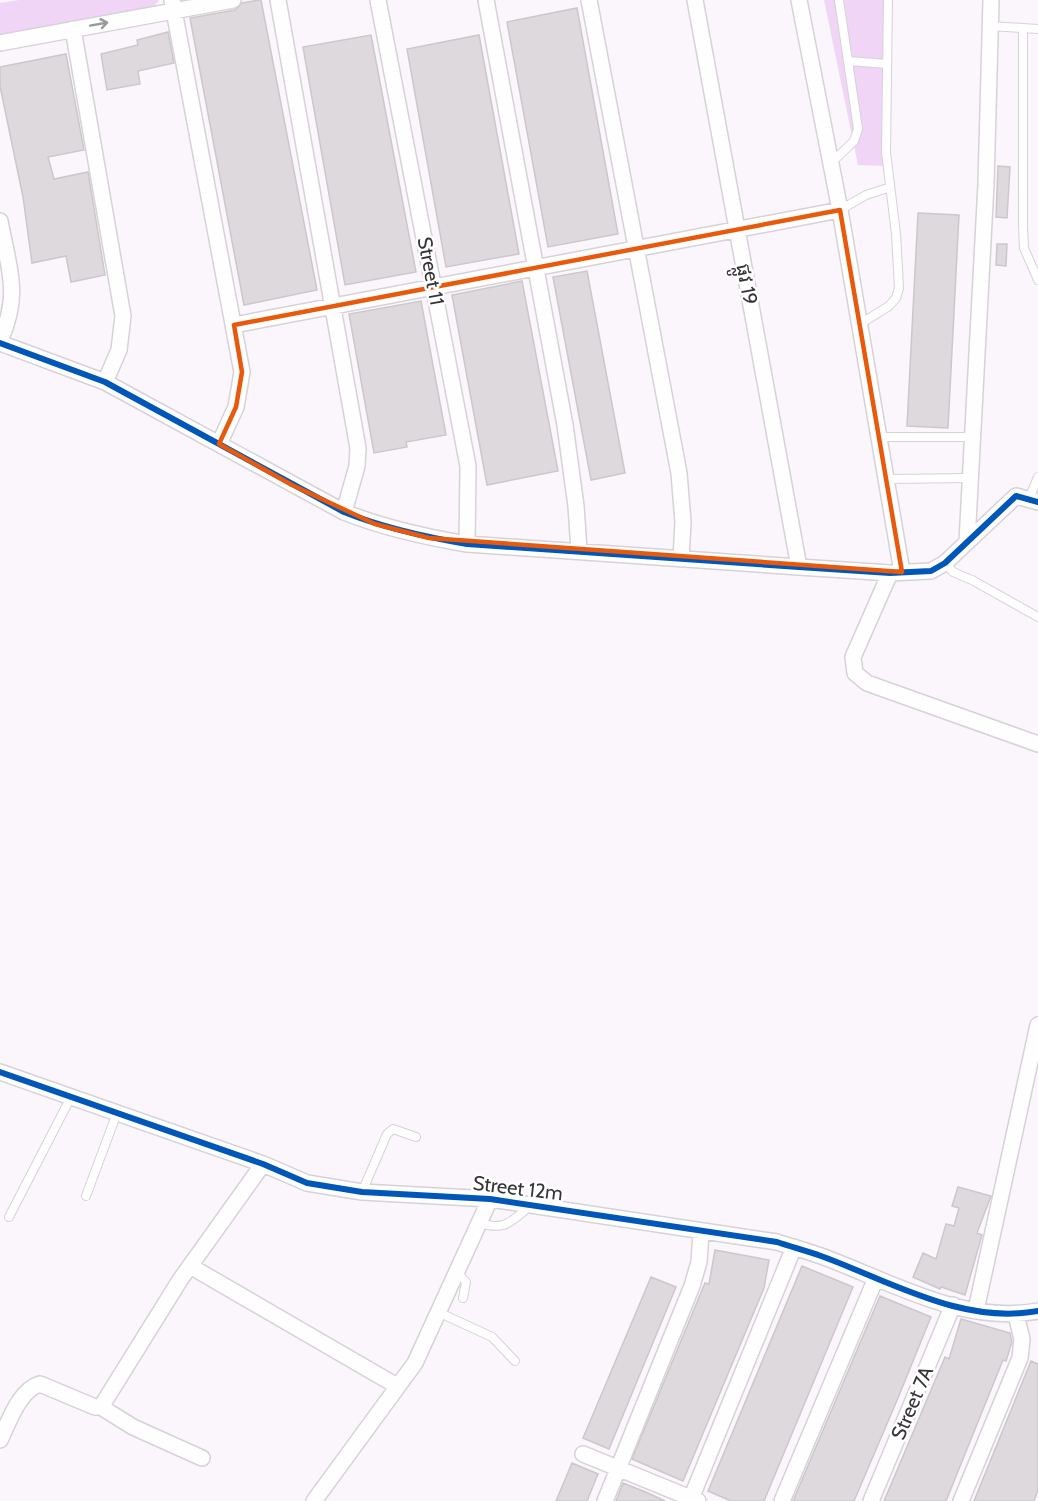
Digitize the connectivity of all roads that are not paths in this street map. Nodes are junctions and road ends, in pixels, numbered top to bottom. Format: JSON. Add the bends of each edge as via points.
{"nodes":[{"id":1,"x":233,"y":0,"type":"edge"},
{"id":2,"x":278,"y":0,"type":"edge"},
{"id":3,"x":378,"y":0,"type":"edge"},
{"id":4,"x":486,"y":0,"type":"edge"},
{"id":5,"x":589,"y":0,"type":"edge"},
{"id":6,"x":695,"y":0,"type":"edge"},
{"id":7,"x":799,"y":0,"type":"edge"},
{"id":8,"x":839,"y":0,"type":"edge"},
{"id":9,"x":888,"y":0,"type":"edge"},
{"id":10,"x":991,"y":0,"type":"edge"},
{"id":11,"x":173,"y":5,"type":"edge"},
{"id":12,"x":990,"y":26,"type":"junction"},
{"id":13,"x":1023,"y":28,"type":"junction"},
{"id":14,"x":74,"y":29,"type":"junction"},
{"id":15,"x":1038,"y":29,"type":"edge"},
{"id":16,"x":0,"y":43,"type":"edge"},
{"id":17,"x":849,"y":61,"type":"junction"},
{"id":18,"x":887,"y":64,"type":"junction"},
{"id":19,"x":831,"y":163,"type":"junction"},
{"id":20,"x":888,"y":188,"type":"junction"},
{"id":21,"x":840,"y":210,"type":"junction"},
{"id":22,"x":0,"y":221,"type":"edge"},
{"id":23,"x":737,"y":231,"type":"junction"},
{"id":24,"x":636,"y":250,"type":"junction"},
{"id":25,"x":534,"y":267,"type":"junction"},
{"id":26,"x":1038,"y":280,"type":"edge"},
{"id":27,"x":434,"y":287,"type":"junction"},
{"id":28,"x":333,"y":306,"type":"junction"},
{"id":29,"x":860,"y":324,"type":"junction"},
{"id":30,"x":234,"y":325,"type":"junction"},
{"id":31,"x":0,"y":342,"type":"edge"},
{"id":32,"x":105,"y":382,"type":"junction"},
{"id":33,"x":879,"y":437,"type":"junction"},
{"id":34,"x":971,"y":437,"type":"junction"},
{"id":35,"x":219,"y":444,"type":"junction"},
{"id":36,"x":1038,"y":477,"type":"edge"},
{"id":37,"x":971,"y":478,"type":"junction"},
{"id":38,"x":886,"y":479,"type":"junction"},
{"id":39,"x":1033,"y":500,"type":"edge"},
{"id":40,"x":344,"y":512,"type":"junction"},
{"id":41,"x":967,"y":542,"type":"junction"},
{"id":42,"x":467,"y":544,"type":"junction"},
{"id":43,"x":579,"y":550,"type":"junction"},
{"id":44,"x":681,"y":559,"type":"junction"},
{"id":45,"x":945,"y":562,"type":"junction"},
{"id":46,"x":799,"y":567,"type":"junction"},
{"id":47,"x":896,"y":572,"type":"junction"},
{"id":48,"x":1038,"y":617,"type":"edge"},
{"id":49,"x":1038,"y":744,"type":"edge"},
{"id":50,"x":1038,"y":1024,"type":"edge"},
{"id":51,"x":0,"y":1072,"type":"edge"},
{"id":52,"x":71,"y":1097,"type":"junction"},
{"id":53,"x":117,"y":1113,"type":"junction"},
{"id":54,"x":417,"y":1137,"type":"dead end"},
{"id":55,"x":263,"y":1164,"type":"junction"},
{"id":56,"x":362,"y":1192,"type":"junction"},
{"id":57,"x":86,"y":1196,"type":"dead end"},
{"id":58,"x":490,"y":1199,"type":"junction"},
{"id":59,"x":530,"y":1205,"type":"junction"},
{"id":60,"x":9,"y":1217,"type":"dead end"},
{"id":61,"x":479,"y":1223,"type":"junction"},
{"id":62,"x":701,"y":1232,"type":"junction"},
{"id":63,"x":794,"y":1247,"type":"junction"},
{"id":64,"x":190,"y":1266,"type":"junction"},
{"id":65,"x":457,"y":1272,"type":"junction"},
{"id":66,"x":876,"y":1278,"type":"junction"},
{"id":67,"x":464,"y":1298,"type":"dead end"},
{"id":68,"x":953,"y":1305,"type":"junction"},
{"id":69,"x":976,"y":1310,"type":"junction"},
{"id":70,"x":1038,"y":1311,"type":"edge"},
{"id":71,"x":438,"y":1312,"type":"junction"},
{"id":72,"x":1016,"y":1315,"type":"junction"},
{"id":73,"x":515,"y":1361,"type":"dead end"},
{"id":74,"x":397,"y":1386,"type":"junction"},
{"id":75,"x":101,"y":1407,"type":"junction"},
{"id":76,"x":0,"y":1440,"type":"edge"},
{"id":77,"x":583,"y":1454,"type":"dead end"},
{"id":78,"x":202,"y":1458,"type":"dead end"},
{"id":79,"x":618,"y":1468,"type":"junction"},
{"id":80,"x":693,"y":1500,"type":"edge"},
{"id":81,"x":314,"y":1501,"type":"edge"},
{"id":82,"x":604,"y":1501,"type":"edge"},
{"id":83,"x":782,"y":1501,"type":"edge"},
{"id":84,"x":871,"y":1501,"type":"edge"},
{"id":85,"x":961,"y":1501,"type":"edge"}],
"edges":[{"from":1,"to":11,"type":"street"},
{"from":2,"to":28,"type":"street"},
{"from":3,"to":27,"type":"street","name":"Street 11"},
{"from":4,"to":25,"type":"street"},
{"from":5,"to":24,"type":"street"},
{"from":6,"to":23,"type":"street","name":"ផ្លូវ 19"},
{"from":7,"to":19,"type":"street"},
{"from":8,"to":17,"type":"lane"},
{"from":9,"to":18,"type":"lane"},
{"from":10,"to":12,"type":"street"},
{"from":14,"to":11,"type":"street","one_way":true},
{"from":11,"to":30,"type":"street"},
{"from":12,"to":13,"type":"lane"},
{"from":12,"to":34,"type":"street","via":[[986,184]]},
{"from":13,"to":15,"type":"lane"},
{"from":13,"to":26,"type":"lane","via":[[1024,248]]},
{"from":14,"to":16,"type":"street"},
{"from":14,"to":32,"type":"street","via":[[123,316],[119,350]]},
{"from":17,"to":18,"type":"lane"},
{"from":17,"to":19,"type":"lane","via":[[858,129],[854,141]]},
{"from":18,"to":20,"type":"lane"},
{"from":19,"to":21,"type":"street"},
{"from":20,"to":21,"type":"lane"},
{"from":20,"to":29,"type":"lane","via":[[896,234],[897,298]]},
{"from":21,"to":23,"type":"street"},
{"from":21,"to":29,"type":"street"},
{"from":22,"to":31,"type":"street","via":[[13,301]]},
{"from":23,"to":24,"type":"street"},
{"from":23,"to":46,"type":"street","name":"ផ្លូវ 19"},
{"from":24,"to":25,"type":"street"},
{"from":24,"to":44,"type":"street","via":[[679,473]]},
{"from":25,"to":27,"type":"street"},
{"from":25,"to":43,"type":"street","via":[[565,425]]},
{"from":27,"to":28,"type":"street"},
{"from":27,"to":42,"type":"street","name":"Street 11","via":[[468,466]]},
{"from":28,"to":30,"type":"street"},
{"from":28,"to":40,"type":"street","via":[[358,448]]},
{"from":29,"to":33,"type":"street"},
{"from":30,"to":35,"type":"street","via":[[242,372],[236,407]]},
{"from":31,"to":32,"type":"street"},
{"from":32,"to":35,"type":"street"},
{"from":33,"to":34,"type":"lane"},
{"from":33,"to":38,"type":"street"},
{"from":34,"to":37,"type":"street"},
{"from":35,"to":40,"type":"street"},
{"from":36,"to":39,"type":"lane"},
{"from":37,"to":38,"type":"lane"},
{"from":37,"to":41,"type":"street"},
{"from":38,"to":47,"type":"street"},
{"from":39,"to":41,"type":"street","via":[[1020,496],[1013,499]]},
{"from":40,"to":42,"type":"street","via":[[386,527]]},
{"from":41,"to":45,"type":"street"},
{"from":42,"to":43,"type":"street"},
{"from":43,"to":44,"type":"street"},
{"from":44,"to":46,"type":"street"},
{"from":45,"to":47,"type":"street","via":[[931,572]]},
{"from":45,"to":48,"type":"lane","via":[[961,577]]},
{"from":46,"to":47,"type":"street"},
{"from":47,"to":49,"type":"street","via":[[853,657],[855,673],[867,683]]},
{"from":50,"to":69,"type":"street"},
{"from":51,"to":52,"type":"street","name":"Street 12m"},
{"from":52,"to":53,"type":"street","name":"Street 12m"},
{"from":52,"to":60,"type":"lane"},
{"from":53,"to":55,"type":"street","name":"Street 12m"},
{"from":53,"to":57,"type":"lane"},
{"from":54,"to":56,"type":"lane","via":[[393,1130],[387,1134]]},
{"from":55,"to":56,"type":"street","name":"Street 12m","via":[[307,1183]]},
{"from":55,"to":64,"type":"street"},
{"from":56,"to":58,"type":"street","name":"Street 12m"},
{"from":58,"to":59,"type":"street","name":"Street 12m"},
{"from":58,"to":61,"type":"street"},
{"from":59,"to":61,"type":"lane","via":[[506,1225],[495,1228]]},
{"from":59,"to":62,"type":"street","name":"Street 12m"},
{"from":61,"to":65,"type":"street"},
{"from":62,"to":63,"type":"street","name":"Street 12m"},
{"from":62,"to":79,"type":"street","via":[[693,1286]]},
{"from":63,"to":66,"type":"street","name":"Street 12m"},
{"from":63,"to":80,"type":"street"},
{"from":64,"to":74,"type":"street"},
{"from":64,"to":75,"type":"street"},
{"from":65,"to":67,"type":"lane","via":[[466,1282]]},
{"from":65,"to":71,"type":"street"},
{"from":66,"to":68,"type":"street","name":"Street 12m"},
{"from":66,"to":83,"type":"street"},
{"from":68,"to":69,"type":"street","name":"Street 12m"},
{"from":68,"to":84,"type":"street","name":"Street 7A"},
{"from":69,"to":72,"type":"street","name":"Street 12m"},
{"from":70,"to":72,"type":"street","name":"Street 12m"},
{"from":71,"to":73,"type":"lane","via":[[492,1337]]},
{"from":71,"to":74,"type":"street","via":[[415,1363]]},
{"from":72,"to":85,"type":"street","via":[[1022,1340],[1020,1359]]},
{"from":74,"to":81,"type":"street"},
{"from":75,"to":76,"type":"street","via":[[40,1384],[31,1386]]},
{"from":75,"to":78,"type":"street","via":[[133,1427]]},
{"from":77,"to":79,"type":"street"},
{"from":79,"to":80,"type":"street"},
{"from":79,"to":82,"type":"street"}]}
